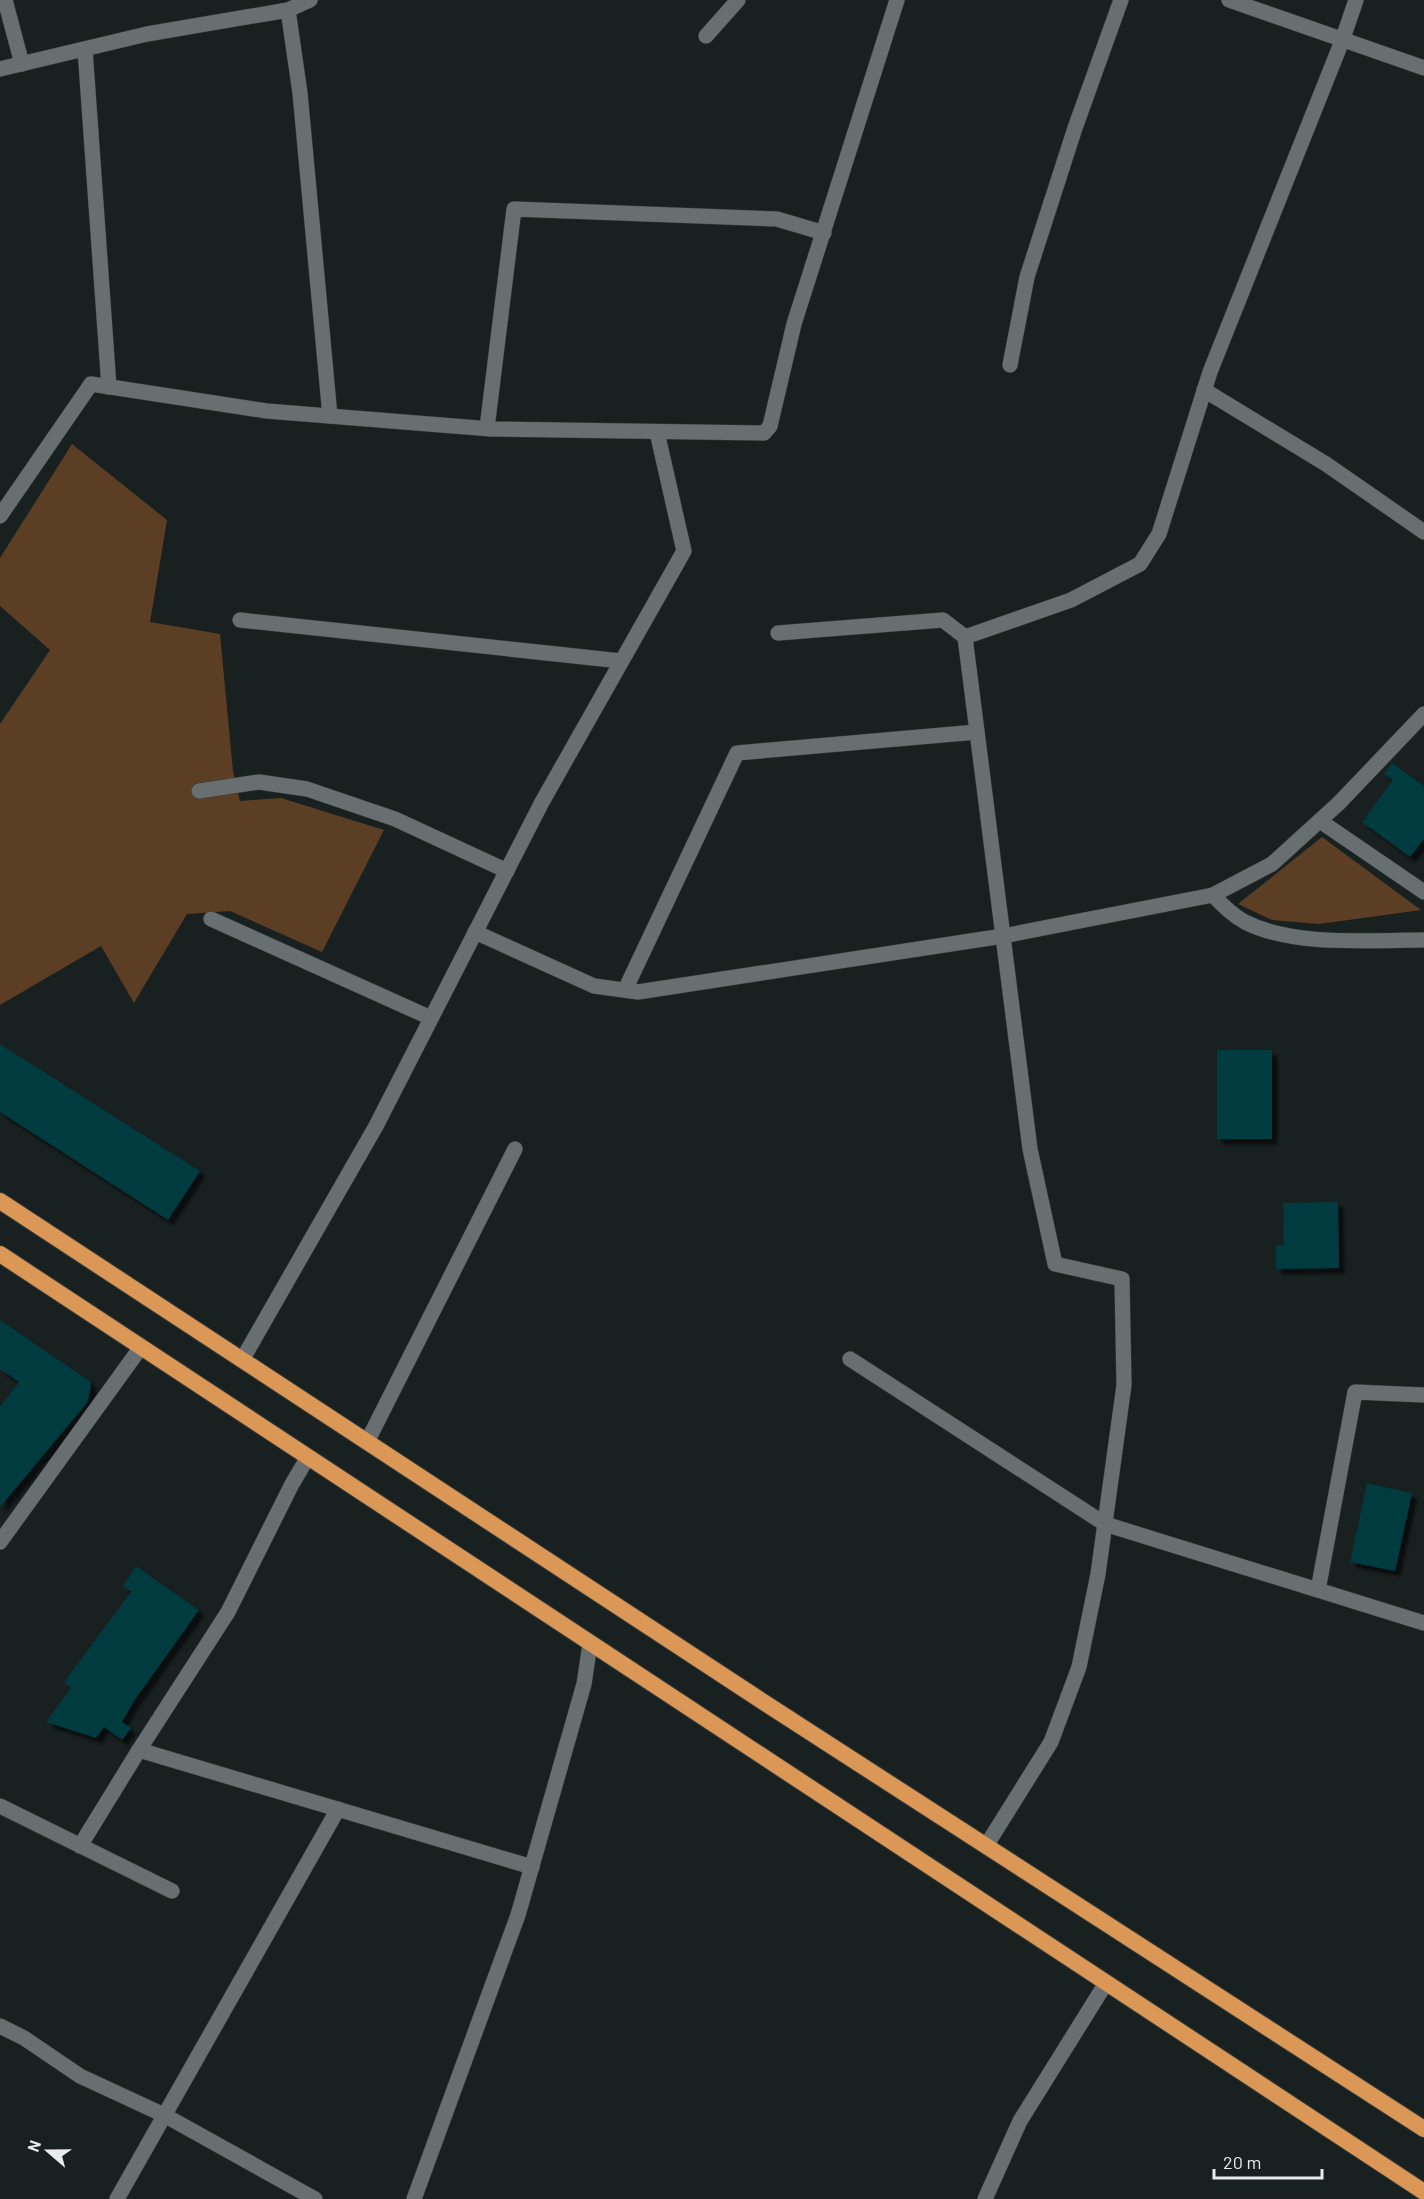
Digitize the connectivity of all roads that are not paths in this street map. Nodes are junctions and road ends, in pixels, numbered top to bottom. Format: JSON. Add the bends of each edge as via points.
{"nodes":[{"id":1,"x":5,"y":0,"type":"edge"},
{"id":2,"x":310,"y":0,"type":"edge"},
{"id":3,"x":738,"y":0,"type":"edge"},
{"id":4,"x":897,"y":0,"type":"edge"},
{"id":5,"x":1121,"y":0,"type":"edge"},
{"id":6,"x":1229,"y":0,"type":"edge"},
{"id":7,"x":1356,"y":0,"type":"edge"},
{"id":8,"x":288,"y":10,"type":"junction"},
{"id":9,"x":706,"y":36,"type":"dead end"},
{"id":10,"x":1342,"y":40,"type":"junction"},
{"id":11,"x":85,"y":49,"type":"junction"},
{"id":12,"x":21,"y":64,"type":"junction"},
{"id":13,"x":1424,"y":68,"type":"edge"},
{"id":14,"x":0,"y":69,"type":"edge"},
{"id":15,"x":824,"y":233,"type":"junction"},
{"id":16,"x":1010,"y":364,"type":"dead end"},
{"id":17,"x":109,"y":387,"type":"junction"},
{"id":18,"x":1204,"y":390,"type":"junction"},
{"id":19,"x":330,"y":416,"type":"junction"},
{"id":20,"x":486,"y":428,"type":"junction"},
{"id":21,"x":657,"y":432,"type":"junction"},
{"id":22,"x":0,"y":516,"type":"edge"},
{"id":23,"x":1424,"y":532,"type":"edge"},
{"id":24,"x":240,"y":620,"type":"dead end"},
{"id":25,"x":778,"y":633,"type":"dead end"},
{"id":26,"x":965,"y":637,"type":"junction"},
{"id":27,"x":621,"y":661,"type":"junction"},
{"id":28,"x":1424,"y":714,"type":"edge"},
{"id":29,"x":977,"y":732,"type":"junction"},
{"id":30,"x":200,"y":791,"type":"dead end"},
{"id":31,"x":1320,"y":821,"type":"junction"},
{"id":32,"x":507,"y":871,"type":"junction"},
{"id":33,"x":1424,"y":892,"type":"edge"},
{"id":34,"x":1213,"y":895,"type":"junction"},
{"id":35,"x":211,"y":919,"type":"dead end"},
{"id":36,"x":475,"y":932,"type":"junction"},
{"id":37,"x":1003,"y":936,"type":"junction"},
{"id":38,"x":1424,"y":940,"type":"edge"},
{"id":39,"x":625,"y":990,"type":"junction"},
{"id":40,"x":431,"y":1018,"type":"junction"},
{"id":41,"x":515,"y":1149,"type":"dead end"},
{"id":42,"x":0,"y":1201,"type":"edge"},
{"id":43,"x":0,"y":1254,"type":"edge"},
{"id":44,"x":141,"y":1347,"type":"junction"},
{"id":45,"x":850,"y":1359,"type":"dead end"},
{"id":46,"x":242,"y":1360,"type":"junction"},
{"id":47,"x":1424,"y":1395,"type":"edge"},
{"id":48,"x":367,"y":1442,"type":"junction"},
{"id":49,"x":308,"y":1457,"type":"junction"},
{"id":50,"x":1105,"y":1524,"type":"junction"},
{"id":51,"x":0,"y":1542,"type":"edge"},
{"id":52,"x":1318,"y":1590,"type":"junction"},
{"id":53,"x":1424,"y":1623,"type":"edge"},
{"id":54,"x":590,"y":1644,"type":"junction"},
{"id":55,"x":139,"y":1750,"type":"junction"},
{"id":56,"x":0,"y":1806,"type":"edge"},
{"id":57,"x":338,"y":1809,"type":"junction"},
{"id":58,"x":80,"y":1846,"type":"junction"},
{"id":59,"x":986,"y":1846,"type":"junction"},
{"id":60,"x":532,"y":1867,"type":"junction"},
{"id":61,"x":172,"y":1891,"type":"dead end"},
{"id":62,"x":1106,"y":1983,"type":"junction"},
{"id":63,"x":0,"y":2026,"type":"edge"},
{"id":64,"x":164,"y":2115,"type":"junction"},
{"id":65,"x":1424,"y":2129,"type":"edge"},
{"id":66,"x":1424,"y":2193,"type":"edge"},
{"id":67,"x":117,"y":2199,"type":"edge"},
{"id":68,"x":315,"y":2199,"type":"edge"},
{"id":69,"x":414,"y":2199,"type":"edge"},
{"id":70,"x":986,"y":2199,"type":"edge"},
{"id":71,"x":1421,"y":2199,"type":"edge"}],
"edges":[{"from":1,"to":12,"type":"street"},
{"from":2,"to":8,"type":"street"},
{"from":3,"to":9,"type":"street"},
{"from":4,"to":15,"type":"street"},
{"from":5,"to":16,"type":"street","via":[[1027,277]]},
{"from":6,"to":10,"type":"street"},
{"from":7,"to":10,"type":"street"},
{"from":8,"to":11,"type":"street","via":[[147,34]]},
{"from":8,"to":19,"type":"street","via":[[300,93]]},
{"from":10,"to":13,"type":"street"},
{"from":10,"to":18,"type":"street"},
{"from":11,"to":12,"type":"street"},
{"from":11,"to":17,"type":"street"},
{"from":12,"to":14,"type":"street"},
{"from":15,"to":20,"type":"street","via":[[777,219],[514,209]]},
{"from":15,"to":21,"type":"street","via":[[795,324],[770,426],[764,433]]},
{"from":17,"to":19,"type":"street","via":[[267,411]]},
{"from":17,"to":22,"type":"street","via":[[91,384]]},
{"from":18,"to":23,"type":"street","via":[[1326,465]]},
{"from":18,"to":26,"type":"street","via":[[1159,534],[1140,564],[1071,600]]},
{"from":19,"to":20,"type":"street"},
{"from":20,"to":21,"type":"street"},
{"from":21,"to":27,"type":"street","via":[[684,551]]},
{"from":24,"to":27,"type":"street"},
{"from":25,"to":26,"type":"street","via":[[943,620]]},
{"from":26,"to":29,"type":"street"},
{"from":27,"to":32,"type":"street"},
{"from":28,"to":31,"type":"street"},
{"from":29,"to":37,"type":"street"},
{"from":29,"to":39,"type":"street","via":[[737,753]]},
{"from":30,"to":32,"type":"street","via":[[259,782],[307,789],[395,819]]},
{"from":31,"to":33,"type":"street"},
{"from":31,"to":34,"type":"street","via":[[1272,864]]},
{"from":32,"to":36,"type":"street"},
{"from":34,"to":37,"type":"street"},
{"from":34,"to":38,"type":"street","via":[[1244,921],[1274,934],[1317,939]]},
{"from":35,"to":40,"type":"street"},
{"from":36,"to":39,"type":"street","via":[[594,986]]},
{"from":36,"to":40,"type":"street"},
{"from":37,"to":39,"type":"street","via":[[726,980],[638,992]]},
{"from":37,"to":50,"type":"street","via":[[1030,1149],[1055,1264],[1122,1279],[1124,1386]]},
{"from":40,"to":46,"type":"street","via":[[376,1126]]},
{"from":41,"to":48,"type":"street"},
{"from":42,"to":46,"type":"highway"},
{"from":43,"to":44,"type":"highway"},
{"from":44,"to":49,"type":"highway"},
{"from":44,"to":51,"type":"street"},
{"from":45,"to":50,"type":"street"},
{"from":46,"to":48,"type":"highway"},
{"from":47,"to":52,"type":"street","via":[[1355,1392]]},
{"from":48,"to":59,"type":"highway"},
{"from":49,"to":54,"type":"highway"},
{"from":49,"to":55,"type":"street","via":[[228,1612]]},
{"from":50,"to":52,"type":"street"},
{"from":50,"to":59,"type":"street","via":[[1079,1667],[1051,1742]]},
{"from":52,"to":53,"type":"street"},
{"from":54,"to":60,"type":"street","via":[[584,1684]]},
{"from":54,"to":62,"type":"highway"},
{"from":55,"to":57,"type":"street"},
{"from":55,"to":58,"type":"street"},
{"from":56,"to":58,"type":"street"},
{"from":57,"to":60,"type":"street"},
{"from":57,"to":64,"type":"street"},
{"from":58,"to":61,"type":"street"},
{"from":59,"to":65,"type":"highway"},
{"from":60,"to":69,"type":"street"},
{"from":62,"to":66,"type":"highway"},
{"from":62,"to":70,"type":"street","via":[[1020,2121]]},
{"from":63,"to":64,"type":"street","via":[[80,2076]]},
{"from":64,"to":67,"type":"street"},
{"from":64,"to":68,"type":"street"},
{"from":66,"to":71,"type":"street"}]}
